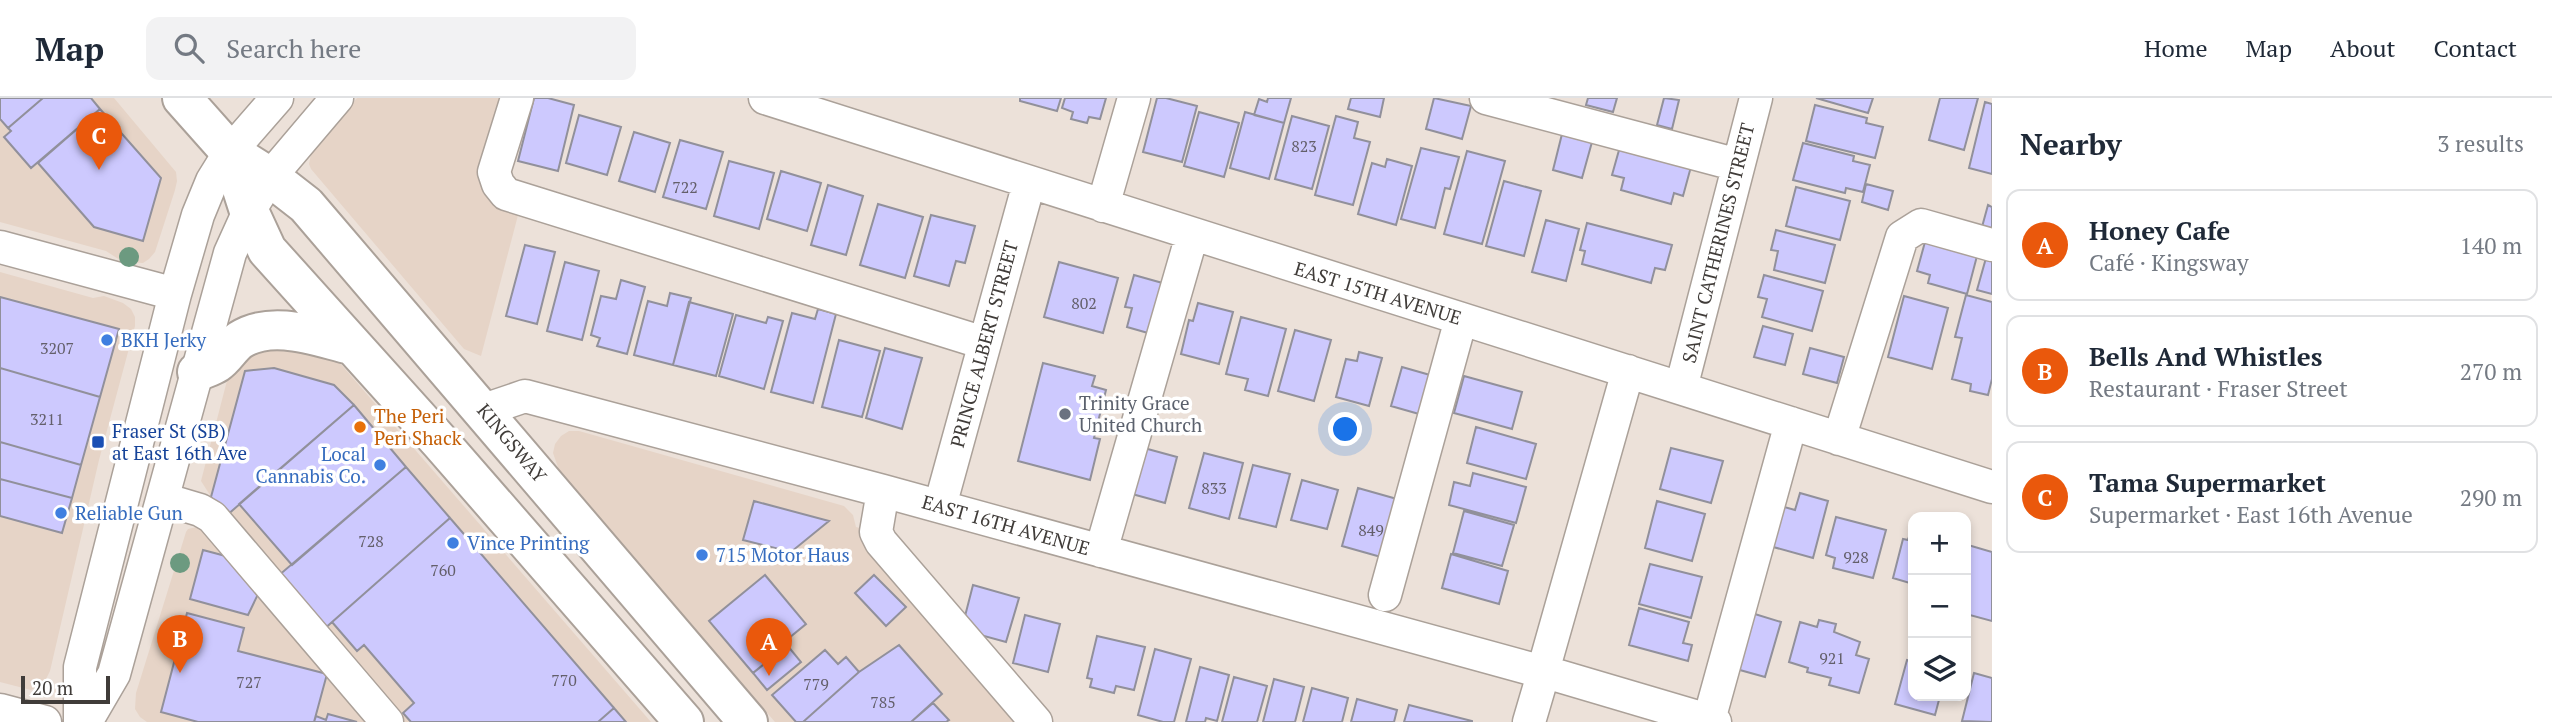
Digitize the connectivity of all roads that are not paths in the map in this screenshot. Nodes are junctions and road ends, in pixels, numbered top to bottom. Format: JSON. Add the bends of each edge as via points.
{"nodes":[{"id":1,"x":182,"y":98,"type":"edge"},
{"id":2,"x":277,"y":98,"type":"edge"},
{"id":3,"x":337,"y":98,"type":"edge"},
{"id":4,"x":517,"y":98,"type":"edge"},
{"id":5,"x":765,"y":98,"type":"edge"},
{"id":6,"x":1135,"y":98,"type":"edge"},
{"id":7,"x":1486,"y":98,"type":"edge"},
{"id":8,"x":1756,"y":98,"type":"edge"},
{"id":9,"x":230,"y":152,"type":"junction"},
{"id":10,"x":1738,"y":165,"type":"junction"},
{"id":11,"x":270,"y":177,"type":"junction"},
{"id":12,"x":1029,"y":183,"type":"junction"},
{"id":13,"x":1103,"y":206,"type":"junction"},
{"id":14,"x":248,"y":211,"type":"junction"},
{"id":15,"x":1192,"y":234,"type":"junction"},
{"id":16,"x":1992,"y":245,"type":"edge"},
{"id":17,"x":0,"y":247,"type":"edge"},
{"id":18,"x":175,"y":294,"type":"junction"},
{"id":19,"x":1461,"y":319,"type":"junction"},
{"id":20,"x":984,"y":343,"type":"junction"},
{"id":21,"x":351,"y":345,"type":"junction"},
{"id":22,"x":1628,"y":371,"type":"junction"},
{"id":23,"x":197,"y":372,"type":"junction"},
{"id":24,"x":1681,"y":388,"type":"junction"},
{"id":25,"x":484,"y":410,"type":"junction"},
{"id":26,"x":1791,"y":423,"type":"junction"},
{"id":27,"x":1839,"y":439,"type":"junction"},
{"id":28,"x":1992,"y":487,"type":"edge"},
{"id":29,"x":883,"y":491,"type":"junction"},
{"id":30,"x":163,"y":499,"type":"junction"},
{"id":31,"x":940,"y":506,"type":"junction"},
{"id":32,"x":1101,"y":551,"type":"junction"},
{"id":33,"x":1385,"y":595,"type":"dead end"},
{"id":34,"x":1543,"y":672,"type":"junction"},
{"id":35,"x":0,"y":710,"type":"edge"},
{"id":36,"x":1712,"y":721,"type":"edge"},
{"id":37,"x":45,"y":722,"type":"edge"},
{"id":38,"x":80,"y":722,"type":"edge"},
{"id":39,"x":86,"y":722,"type":"edge"},
{"id":40,"x":387,"y":722,"type":"edge"},
{"id":41,"x":684,"y":722,"type":"edge"},
{"id":42,"x":748,"y":722,"type":"edge"},
{"id":43,"x":1036,"y":722,"type":"edge"},
{"id":44,"x":1529,"y":722,"type":"edge"}],
"edges":[{"from":1,"to":9,"type":"main road","name":"KINGSWAY"},
{"from":2,"to":9,"type":"street"},
{"from":3,"to":11,"type":"street"},
{"from":4,"to":20,"type":"street","via":[[495,172],[506,194]]},
{"from":5,"to":12,"type":"street","name":"EAST 15TH AVENUE"},
{"from":6,"to":13,"type":"street"},
{"from":7,"to":10,"type":"street"},
{"from":8,"to":10,"type":"street","name":"SAINT CATHERINES STREET"},
{"from":9,"to":11,"type":"main road","name":"KINGSWAY"},
{"from":9,"to":14,"type":"main road","name":"KINGSWAY"},
{"from":9,"to":18,"type":"street","via":[[198,215]]},
{"from":10,"to":24,"type":"street","name":"SAINT CATHERINES STREET"},
{"from":11,"to":14,"type":"street"},
{"from":11,"to":25,"type":"main road","name":"KINGSWAY","via":[[306,205]]},
{"from":12,"to":13,"type":"street","name":"EAST 15TH AVENUE"},
{"from":12,"to":20,"type":"street","name":"PRINCE ALBERT STREET"},
{"from":13,"to":15,"type":"street","name":"EAST 15TH AVENUE"},
{"from":14,"to":21,"type":"main road","name":"KINGSWAY","via":[[267,250]]},
{"from":14,"to":23,"type":"street","via":[[224,270]]},
{"from":15,"to":19,"type":"street","name":"EAST 15TH AVENUE"},
{"from":15,"to":32,"type":"street"},
{"from":16,"to":27,"type":"street","via":[[1921,225],[1902,237]]},
{"from":17,"to":18,"type":"street"},
{"from":18,"to":38,"type":"street","via":[[80,667]]},
{"from":19,"to":22,"type":"street","name":"EAST 15TH AVENUE"},
{"from":19,"to":33,"type":"street"},
{"from":20,"to":31,"type":"street","name":"PRINCE ALBERT STREET"},
{"from":21,"to":23,"type":"main road","via":[[294,331],[267,330],[252,333],[218,362]]},
{"from":21,"to":41,"type":"main road","name":"KINGSWAY"},
{"from":22,"to":24,"type":"street","name":"EAST 15TH AVENUE"},
{"from":22,"to":34,"type":"street"},
{"from":23,"to":30,"type":"street"},
{"from":24,"to":26,"type":"street","name":"EAST 15TH AVENUE"},
{"from":25,"to":29,"type":"street","name":"EAST 16TH AVENUE","via":[[525,396]]},
{"from":25,"to":42,"type":"main road","name":"KINGSWAY"},
{"from":26,"to":27,"type":"street","name":"EAST 15TH AVENUE"},
{"from":26,"to":36,"type":"street"},
{"from":27,"to":28,"type":"street","name":"EAST 15TH AVENUE"},
{"from":29,"to":31,"type":"street","name":"EAST 16TH AVENUE"},
{"from":29,"to":43,"type":"street","via":[[876,532],[881,542]]},
{"from":30,"to":39,"type":"street","via":[[114,674]]},
{"from":30,"to":40,"type":"street","via":[[212,517]]},
{"from":31,"to":32,"type":"street","name":"EAST 16TH AVENUE"},
{"from":32,"to":34,"type":"street","name":"EAST 16TH AVENUE"},
{"from":34,"to":36,"type":"street","name":"EAST 16TH AVENUE"},
{"from":34,"to":44,"type":"street"},
{"from":35,"to":37,"type":"street"}]}
